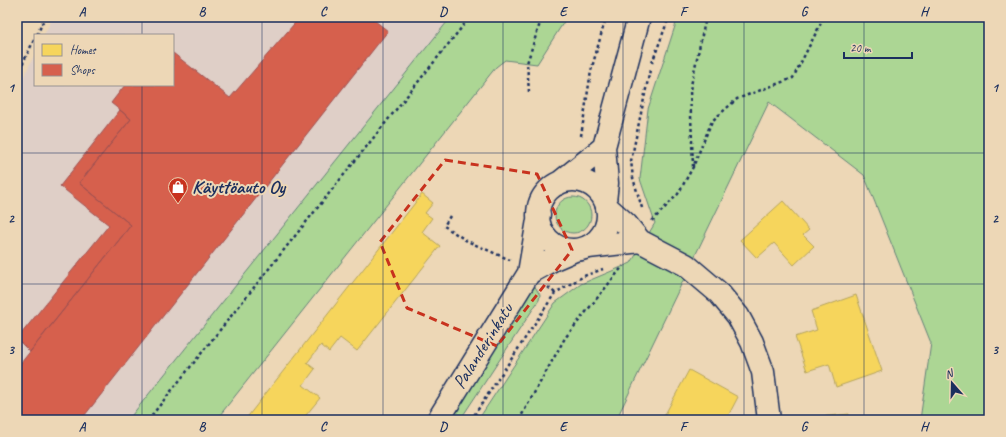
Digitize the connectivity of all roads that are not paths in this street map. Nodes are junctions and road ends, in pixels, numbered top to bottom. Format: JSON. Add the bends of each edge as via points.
{"nodes":[{"id":1,"x":639,"y":17,"type":"edge"},
{"id":2,"x":604,"y":147,"type":"junction"},
{"id":3,"x":556,"y":185,"type":"junction"},
{"id":4,"x":606,"y":204,"type":"junction"},
{"id":5,"x":538,"y":214,"type":"junction"},
{"id":6,"x":644,"y":233,"type":"junction"},
{"id":7,"x":581,"y":249,"type":"junction"},
{"id":8,"x":529,"y":273,"type":"junction"},
{"id":9,"x":438,"y":420,"type":"edge"},
{"id":10,"x":769,"y":420,"type":"edge"}],
"edges":[{"from":1,"to":2,"type":"street"},
{"from":2,"to":3,"type":"street"},
{"from":2,"to":4,"type":"street"},
{"from":3,"to":4,"type":"street","via":[[567,181],[590,184],[599,192]]},
{"from":3,"to":5,"type":"street","via":[[541,202]]},
{"from":4,"to":6,"type":"street","via":[[626,224]]},
{"from":4,"to":7,"type":"street","via":[[608,216],[604,230],[596,242]]},
{"from":5,"to":7,"type":"street","via":[[540,226],[553,244],[563,249]]},
{"from":5,"to":8,"type":"street","name":"Palanderinkatu"},
{"from":6,"to":7,"type":"street"},
{"from":6,"to":10,"type":"street","via":[[719,293],[738,316],[752,342],[763,372]]},
{"from":7,"to":8,"type":"street"},
{"from":8,"to":9,"type":"street","name":"Palanderinkatu"}]}
